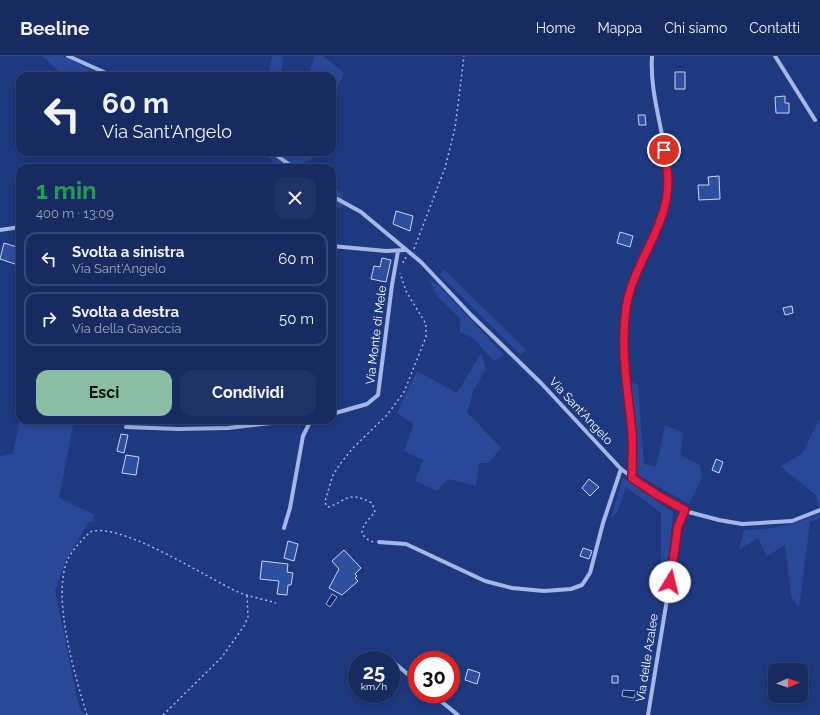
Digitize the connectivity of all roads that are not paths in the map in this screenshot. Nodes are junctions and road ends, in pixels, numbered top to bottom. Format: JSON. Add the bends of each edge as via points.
{"nodes":[{"id":1,"x":68,"y":56,"type":"edge"},
{"id":2,"x":652,"y":56,"type":"edge"},
{"id":3,"x":775,"y":56,"type":"edge"},
{"id":4,"x":104,"y":72,"type":"edge"},
{"id":5,"x":815,"y":120,"type":"dead end"},
{"id":6,"x":278,"y":156,"type":"edge"},
{"id":7,"x":288,"y":164,"type":"edge"},
{"id":8,"x":336,"y":198,"type":"edge"},
{"id":9,"x":16,"y":227,"type":"edge"},
{"id":10,"x":0,"y":230,"type":"edge"},
{"id":11,"x":336,"y":246,"type":"edge"},
{"id":12,"x":405,"y":250,"type":"junction"},
{"id":13,"x":398,"y":251,"type":"junction"},
{"id":14,"x":336,"y":413,"type":"edge"},
{"id":15,"x":263,"y":424,"type":"edge"},
{"id":16,"x":309,"y":424,"type":"edge"},
{"id":17,"x":126,"y":427,"type":"dead end"},
{"id":18,"x":621,"y":469,"type":"junction"},
{"id":19,"x":632,"y":478,"type":"junction"},
{"id":20,"x":685,"y":510,"type":"junction"},
{"id":21,"x":820,"y":510,"type":"edge"},
{"id":22,"x":284,"y":528,"type":"dead end"},
{"id":23,"x":379,"y":542,"type":"road end"},
{"id":24,"x":400,"y":668,"type":"edge"},
{"id":25,"x":408,"y":674,"type":"edge"},
{"id":26,"x":443,"y":703,"type":"edge"},
{"id":27,"x":458,"y":715,"type":"edge"},
{"id":28,"x":648,"y":715,"type":"edge"}],
"edges":[{"from":1,"to":4,"type":"street"},
{"from":2,"to":19,"type":"street","via":[[653,86],[668,185],[663,211],[632,285],[626,307],[624,344],[632,433]]},
{"from":3,"to":5,"type":"street"},
{"from":6,"to":7,"type":"street"},
{"from":8,"to":12,"type":"street","name":"Via Sant'Angelo","via":[[361,212]]},
{"from":9,"to":10,"type":"street"},
{"from":11,"to":13,"type":"street"},
{"from":12,"to":13,"type":"street"},
{"from":12,"to":18,"type":"street","name":"Via Sant'Angelo","via":[[422,262]]},
{"from":13,"to":14,"type":"street","name":"Via Monte di Mele","via":[[378,395],[367,404]]},
{"from":15,"to":17,"type":"street","via":[[228,428]]},
{"from":16,"to":22,"type":"street","via":[[303,436]]},
{"from":18,"to":19,"type":"street","name":"Via Sant'Angelo"},
{"from":18,"to":23,"type":"street","via":[[603,522],[590,573],[582,585],[571,589],[544,591],[498,585],[471,576],[406,544]]},
{"from":19,"to":20,"type":"street","name":"Via Sant'Angelo"},
{"from":20,"to":21,"type":"street","name":"Via Sant'Angelo","via":[[726,522],[756,525],[797,520]]},
{"from":20,"to":28,"type":"street","name":"Via delle Azalee","via":[[678,526]]},
{"from":24,"to":25,"type":"street"},
{"from":26,"to":27,"type":"street"}]}
